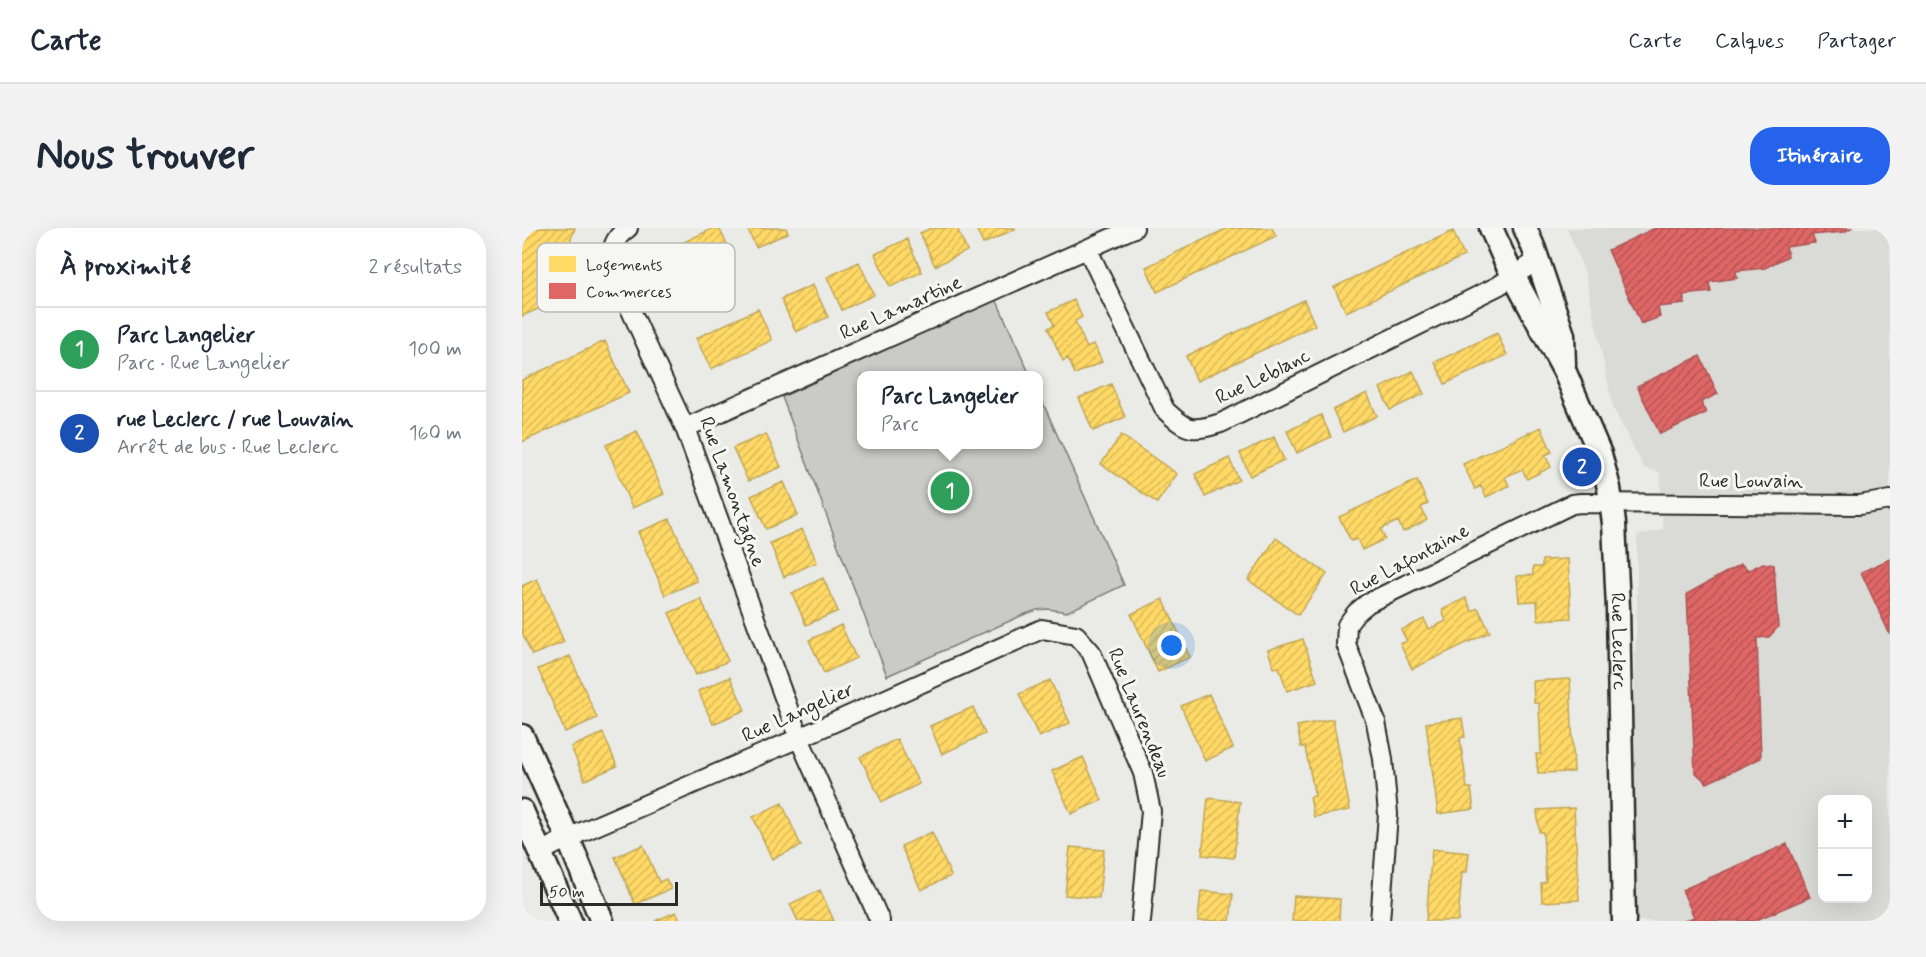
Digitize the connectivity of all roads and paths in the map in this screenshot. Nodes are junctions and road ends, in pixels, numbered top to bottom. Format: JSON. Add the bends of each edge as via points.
{"nodes":[{"id":1,"x":628,"y":228,"type":"edge"},
{"id":2,"x":1134,"y":228,"type":"edge"},
{"id":3,"x":1491,"y":228,"type":"edge"},
{"id":4,"x":1525,"y":228,"type":"edge"},
{"id":5,"x":614,"y":243,"type":"edge"},
{"id":6,"x":1088,"y":250,"type":"junction"},
{"id":7,"x":1538,"y":260,"type":"junction"},
{"id":8,"x":1514,"y":276,"type":"junction"},
{"id":9,"x":632,"y":312,"type":"edge"},
{"id":10,"x":1564,"y":370,"type":"junction"},
{"id":11,"x":685,"y":428,"type":"junction"},
{"id":12,"x":1890,"y":501,"type":"edge"},
{"id":13,"x":1612,"y":503,"type":"junction"},
{"id":14,"x":1076,"y":635,"type":"joint"},
{"id":15,"x":522,"y":736,"type":"edge"},
{"id":16,"x":799,"y":738,"type":"junction"},
{"id":17,"x":522,"y":811,"type":"edge"},
{"id":18,"x":568,"y":838,"type":"junction"},
{"id":19,"x":540,"y":852,"type":"junction"},
{"id":20,"x":570,"y":921,"type":"edge"},
{"id":21,"x":602,"y":921,"type":"edge"},
{"id":22,"x":880,"y":921,"type":"edge"},
{"id":23,"x":1141,"y":921,"type":"edge"},
{"id":24,"x":1380,"y":921,"type":"edge"},
{"id":25,"x":1624,"y":921,"type":"edge"}],
"edges":[{"from":1,"to":5,"type":"street","name":"Rue Lamontagne"},
{"from":2,"to":6,"type":"street","name":"Rue Lamartine"},
{"from":3,"to":8,"type":"street","name":"Rue Leclerc"},
{"from":4,"to":7,"type":"street","name":"Rue Leclerc"},
{"from":6,"to":8,"type":"street","name":"Rue Leblanc","via":[[1165,410],[1181,426],[1200,429],[1221,423]]},
{"from":6,"to":11,"type":"street","name":"Rue Lamartine"},
{"from":7,"to":8,"type":"street","name":"Rue Leblanc"},
{"from":7,"to":10,"type":"street","name":"Rue Leclerc","via":[[1563,335]]},
{"from":8,"to":10,"type":"street","name":"Rue Leclerc"},
{"from":9,"to":11,"type":"street","name":"Rue Lamontagne"},
{"from":10,"to":13,"type":"street","name":"Rue Leclerc","via":[[1606,470]]},
{"from":11,"to":16,"type":"street","name":"Rue Lamontagne"},
{"from":12,"to":13,"type":"street","name":"Rue Louvain","via":[[1859,505]]},
{"from":13,"to":24,"type":"street","name":"Rue Lafontaine","via":[[1581,503],[1562,508],[1368,603],[1347,625],[1346,644],[1376,722],[1383,759],[1388,814]]},
{"from":13,"to":25,"type":"street","name":"Rue Leclerc"},
{"from":14,"to":16,"type":"street","name":"Rue Langelier","via":[[1042,629]]},
{"from":14,"to":23,"type":"street","name":"Rue Laurendeau","via":[[1091,652],[1143,773],[1151,811]]},
{"from":15,"to":18,"type":"street"},
{"from":16,"to":18,"type":"street","name":"Rue Langelier"},
{"from":16,"to":22,"type":"street","name":"Rue Lamontagne"},
{"from":17,"to":19,"type":"street"},
{"from":18,"to":19,"type":"street","name":"Rue Langelier"},
{"from":18,"to":21,"type":"street"},
{"from":19,"to":20,"type":"street"}]}
